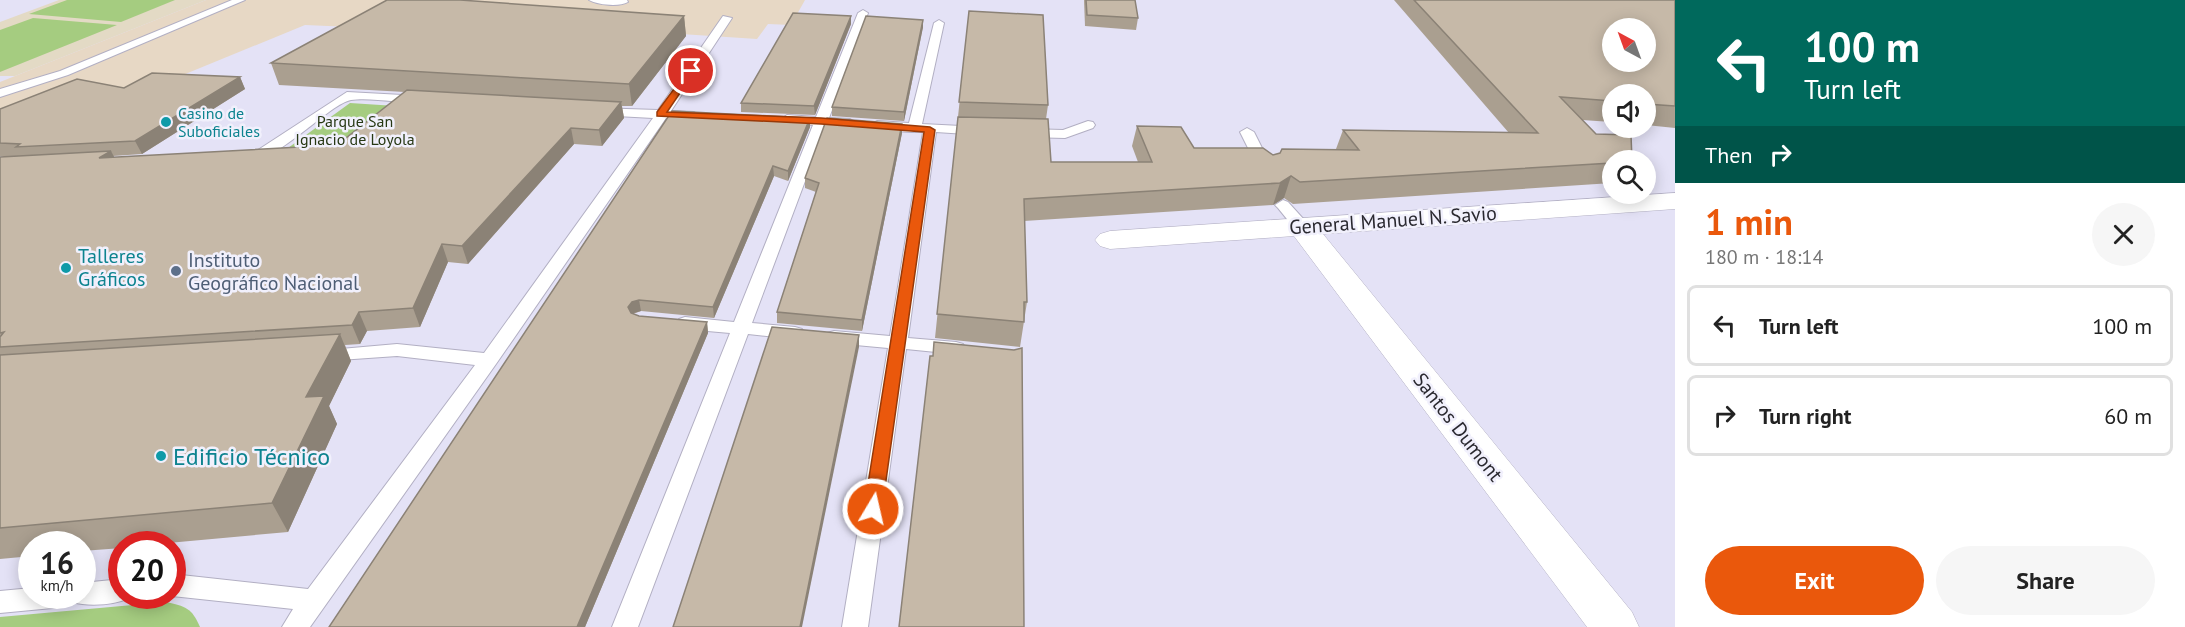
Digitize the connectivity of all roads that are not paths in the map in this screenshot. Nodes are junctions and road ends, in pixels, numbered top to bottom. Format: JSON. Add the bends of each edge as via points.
{"nodes":[{"id":1,"x":240,"y":0,"type":"edge"},
{"id":2,"x":594,"y":0,"type":"edge"},
{"id":3,"x":623,"y":2,"type":"dead end"},
{"id":4,"x":863,"y":13,"type":"dead end"},
{"id":5,"x":727,"y":18,"type":"dead end"},
{"id":6,"x":939,"y":23,"type":"dead end"},
{"id":7,"x":0,"y":93,"type":"edge"},
{"id":8,"x":431,"y":101,"type":"edge"},
{"id":9,"x":587,"y":110,"type":"edge"},
{"id":10,"x":661,"y":114,"type":"junction"},
{"id":11,"x":706,"y":116,"type":"edge"},
{"id":12,"x":775,"y":119,"type":"edge"},
{"id":13,"x":821,"y":121,"type":"junction"},
{"id":14,"x":1088,"y":125,"type":"dead end"},
{"id":15,"x":922,"y":129,"type":"junction"},
{"id":16,"x":1247,"y":132,"type":"dead end"},
{"id":17,"x":238,"y":155,"type":"edge"},
{"id":18,"x":1266,"y":170,"type":"edge"},
{"id":19,"x":1675,"y":201,"type":"edge"},
{"id":20,"x":1292,"y":215,"type":"junction"},
{"id":21,"x":1110,"y":240,"type":"dead end"},
{"id":22,"x":663,"y":321,"type":"edge"},
{"id":23,"x":740,"y":328,"type":"junction"},
{"id":24,"x":898,"y":343,"type":"junction"},
{"id":25,"x":978,"y":350,"type":"edge"},
{"id":26,"x":304,"y":356,"type":"edge"},
{"id":27,"x":489,"y":360,"type":"junction"},
{"id":28,"x":186,"y":586,"type":"edge"},
{"id":29,"x":18,"y":600,"type":"edge"},
{"id":30,"x":313,"y":600,"type":"junction"},
{"id":31,"x":0,"y":602,"type":"edge"},
{"id":32,"x":295,"y":627,"type":"edge"},
{"id":33,"x":625,"y":627,"type":"edge"},
{"id":34,"x":855,"y":627,"type":"edge"},
{"id":35,"x":1615,"y":627,"type":"edge"}],
"edges":[{"from":1,"to":7,"type":"lane","via":[[64,73]]},
{"from":2,"to":3,"type":"lane"},
{"from":4,"to":13,"type":"lane"},
{"from":5,"to":10,"type":"lane"},
{"from":6,"to":15,"type":"lane"},
{"from":8,"to":17,"type":"lane","via":[[347,96],[261,154]]},
{"from":9,"to":10,"type":"lane"},
{"from":10,"to":11,"type":"lane"},
{"from":10,"to":27,"type":"lane"},
{"from":12,"to":13,"type":"lane"},
{"from":13,"to":15,"type":"lane"},
{"from":13,"to":23,"type":"lane"},
{"from":14,"to":15,"type":"lane","via":[[1065,134]]},
{"from":15,"to":24,"type":"lane"},
{"from":16,"to":18,"type":"lane"},
{"from":19,"to":20,"type":"street","name":"General Manuel N. Savio"},
{"from":20,"to":21,"type":"street","name":"General Manuel N. Savio"},
{"from":20,"to":35,"type":"street","name":"Santos Dumont"},
{"from":22,"to":23,"type":"lane"},
{"from":23,"to":24,"type":"lane"},
{"from":23,"to":33,"type":"lane"},
{"from":24,"to":25,"type":"lane"},
{"from":24,"to":34,"type":"lane"},
{"from":26,"to":27,"type":"lane","via":[[397,350]]},
{"from":27,"to":30,"type":"lane"},
{"from":28,"to":30,"type":"lane"},
{"from":29,"to":31,"type":"lane"},
{"from":30,"to":32,"type":"lane"}]}
